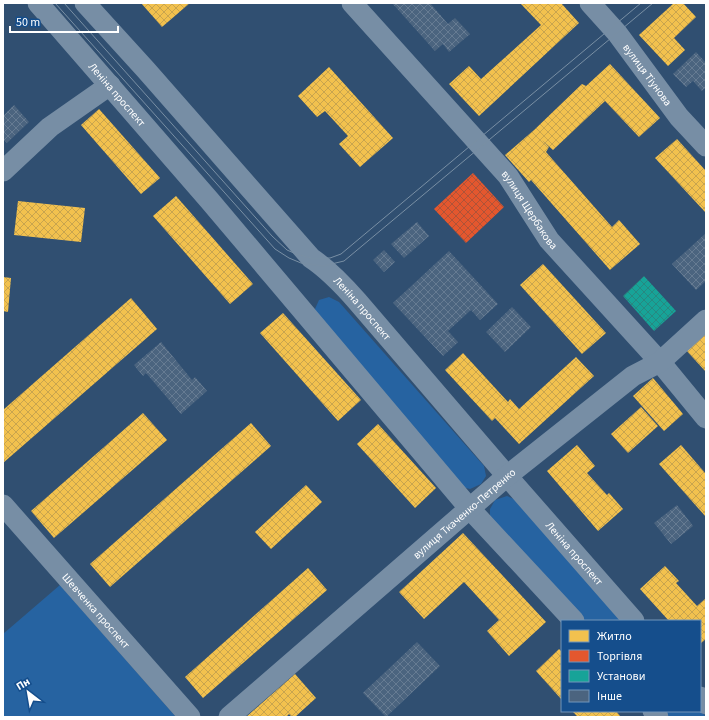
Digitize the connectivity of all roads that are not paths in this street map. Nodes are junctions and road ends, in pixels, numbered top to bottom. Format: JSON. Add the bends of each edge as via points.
{"nodes":[{"id":1,"x":38,"y":3,"type":"edge"},
{"id":2,"x":85,"y":3,"type":"edge"},
{"id":3,"x":352,"y":3,"type":"edge"},
{"id":4,"x":590,"y":3,"type":"edge"},
{"id":5,"x":110,"y":85,"type":"junction"},
{"id":6,"x":706,"y":146,"type":"edge"},
{"id":7,"x":3,"y":171,"type":"edge"},
{"id":8,"x":706,"y":320,"type":"edge"},
{"id":9,"x":660,"y":362,"type":"junction"},
{"id":10,"x":706,"y":418,"type":"edge"},
{"id":11,"x":507,"y":476,"type":"junction"},
{"id":12,"x":3,"y":505,"type":"edge"},
{"id":13,"x":470,"y":509,"type":"junction"},
{"id":14,"x":573,"y":620,"type":"edge"},
{"id":15,"x":633,"y":620,"type":"edge"},
{"id":16,"x":190,"y":717,"type":"edge"},
{"id":17,"x":229,"y":717,"type":"edge"}],
"edges":[{"from":1,"to":5,"type":"street","name":"Леніна проспект"},
{"from":2,"to":11,"type":"street","name":"Леніна проспект","via":[[276,219],[357,301]]},
{"from":3,"to":9,"type":"street","name":"вулиця Щербакова","via":[[508,176],[549,240]]},
{"from":4,"to":6,"type":"street","name":"вулиця Тіунова","via":[[617,33],[679,117]]},
{"from":5,"to":7,"type":"street","via":[[50,127]]},
{"from":5,"to":13,"type":"street","name":"Леніна проспект"},
{"from":8,"to":9,"type":"street","name":"вулиця Ткаченко-Петренко"},
{"from":9,"to":10,"type":"street","name":"вулиця Щербакова"},
{"from":9,"to":11,"type":"street","name":"вулиця Ткаченко-Петренко","via":[[633,376]]},
{"from":11,"to":13,"type":"street","name":"вулиця Ткаченко-Петренко"},
{"from":11,"to":15,"type":"street","name":"Леніна проспект"},
{"from":12,"to":16,"type":"street","name":"Шевченка проспект"},
{"from":13,"to":14,"type":"street","name":"Леніна проспект"},
{"from":13,"to":17,"type":"street","name":"вулиця Ткаченко-Петренко"}]}
